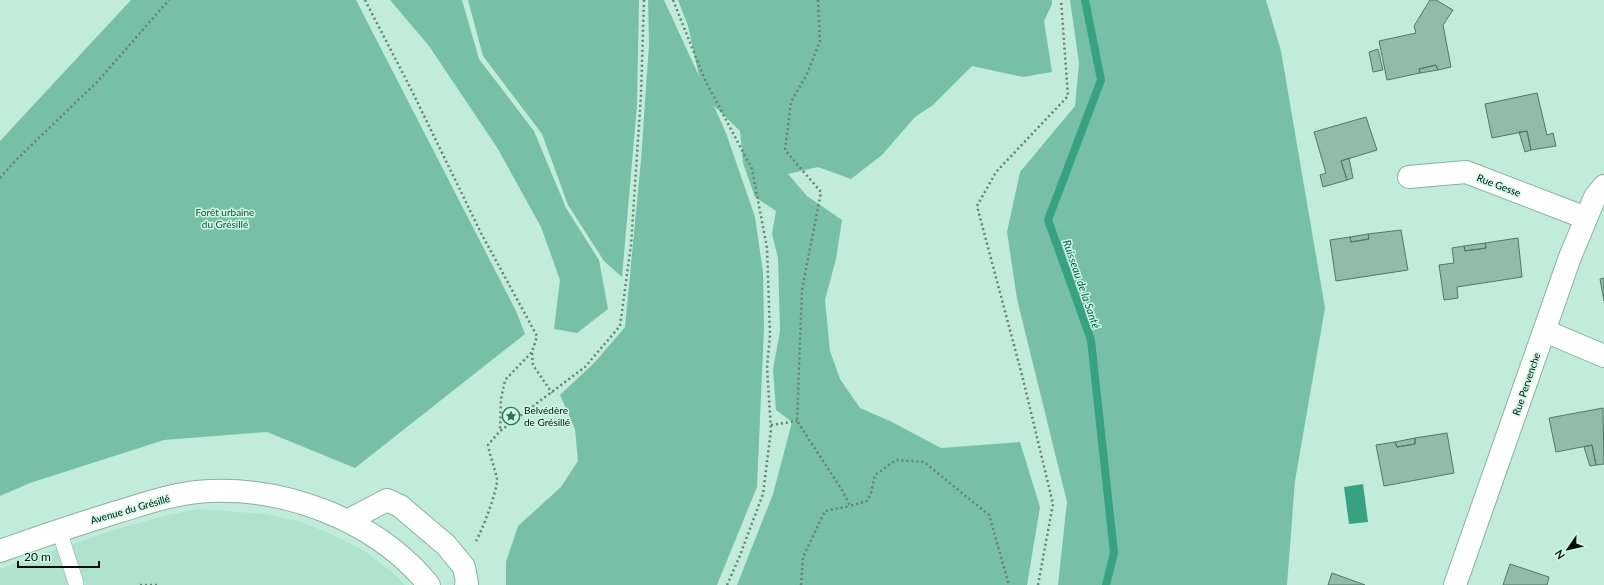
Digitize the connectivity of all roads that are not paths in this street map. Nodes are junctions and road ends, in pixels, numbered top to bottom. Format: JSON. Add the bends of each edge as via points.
{"nodes":[{"id":1,"x":1409,"y":177,"type":"dead end"},
{"id":2,"x":1604,"y":186,"type":"edge"},
{"id":3,"x":1586,"y":218,"type":"junction"},
{"id":4,"x":1544,"y":331,"type":"junction"},
{"id":5,"x":1604,"y":356,"type":"edge"},
{"id":6,"x":347,"y":521,"type":"junction"},
{"id":7,"x":59,"y":530,"type":"junction"},
{"id":8,"x":0,"y":551,"type":"edge"},
{"id":9,"x":465,"y":576,"type":"edge"},
{"id":10,"x":76,"y":583,"type":"dead end"},
{"id":11,"x":429,"y":585,"type":"edge"},
{"id":12,"x":1456,"y":585,"type":"edge"}],
"edges":[{"from":1,"to":3,"type":"street","name":"Rue Gesse","via":[[1466,172]]},
{"from":2,"to":3,"type":"street","name":"Rue Pervenche","via":[[1595,197]]},
{"from":3,"to":4,"type":"street","name":"Rue Pervenche"},
{"from":4,"to":5,"type":"street"},
{"from":4,"to":12,"type":"street","name":"Rue Pervenche"},
{"from":6,"to":7,"type":"street","name":"Avenue du Grésillé","via":[[297,502],[261,494],[197,492],[163,498]]},
{"from":6,"to":9,"type":"street","via":[[387,500],[400,506],[446,545]]},
{"from":6,"to":11,"type":"street","name":"Avenue du Grésillé","via":[[401,557]]},
{"from":7,"to":8,"type":"street","name":"Avenue du Grésillé"},
{"from":7,"to":10,"type":"lane"}]}
